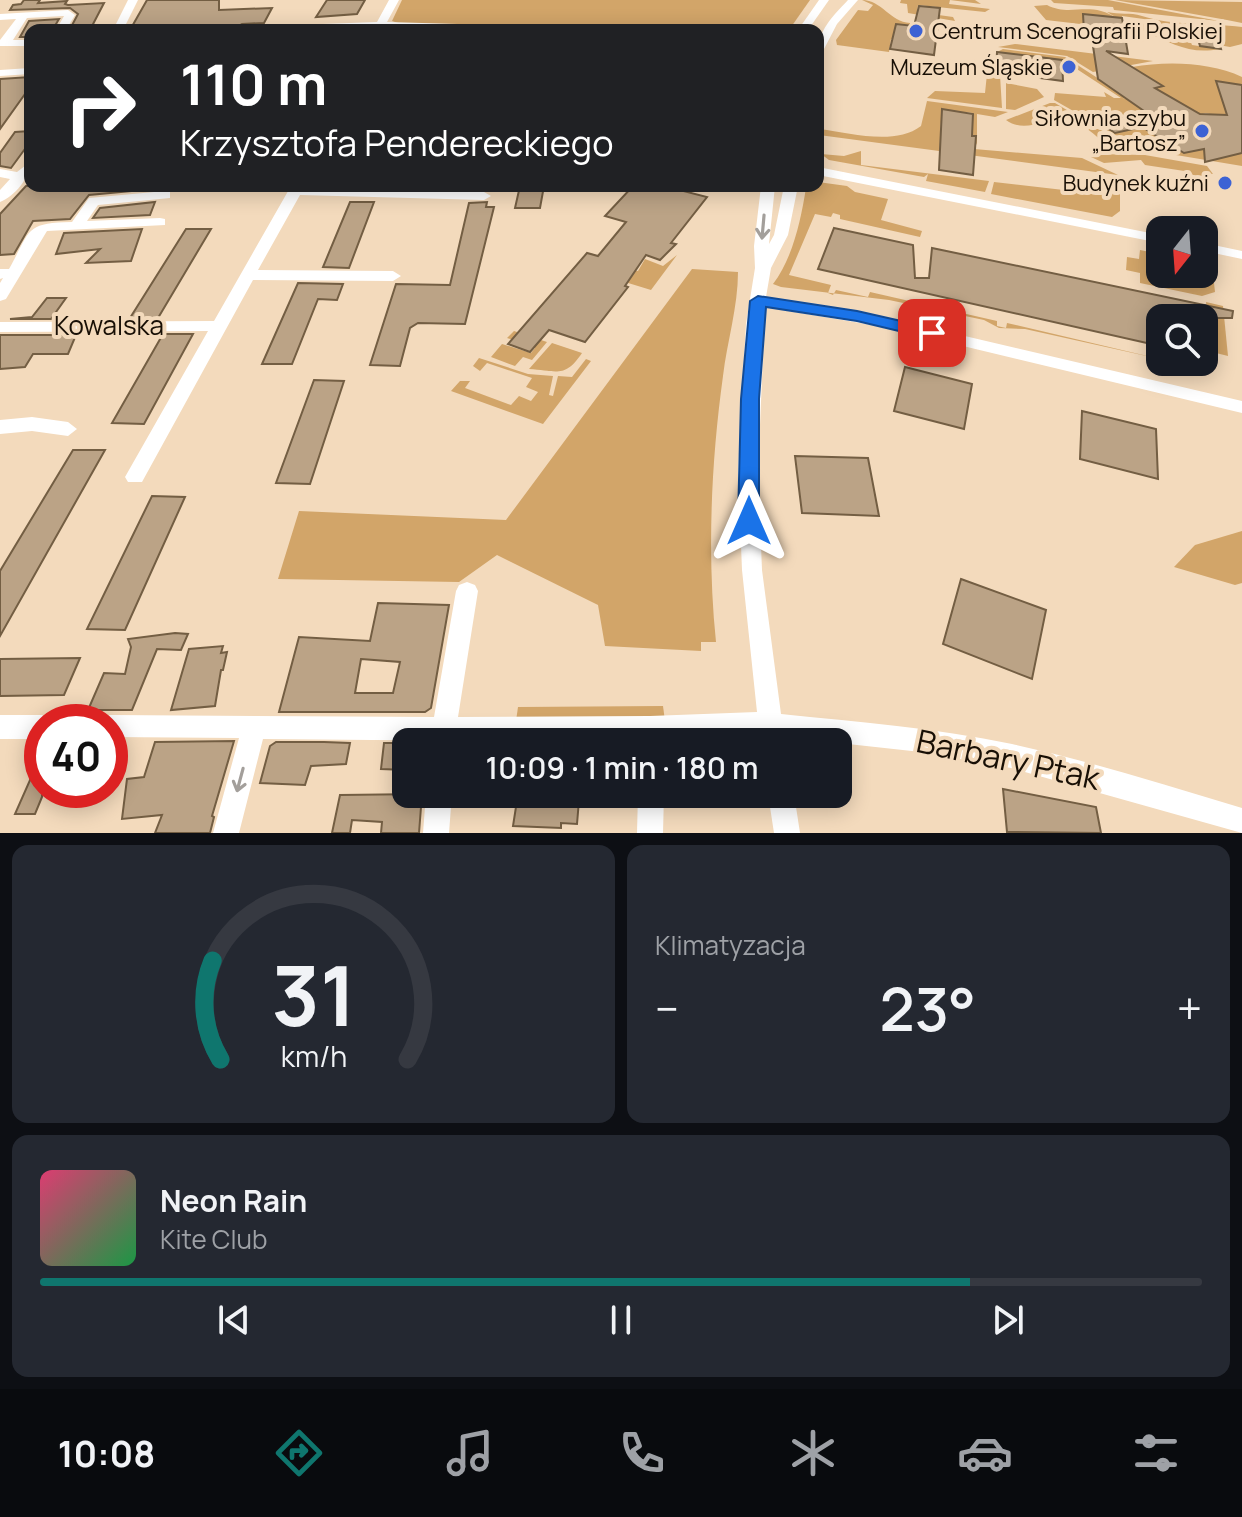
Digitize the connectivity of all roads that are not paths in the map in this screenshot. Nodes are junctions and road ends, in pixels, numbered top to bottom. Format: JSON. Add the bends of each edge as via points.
{"nodes":[{"id":1,"x":133,"y":0,"type":"edge"},
{"id":2,"x":394,"y":0,"type":"edge"},
{"id":3,"x":824,"y":0,"type":"edge"},
{"id":4,"x":853,"y":0,"type":"edge"},
{"id":5,"x":24,"y":15,"type":"junction"},
{"id":6,"x":0,"y":17,"type":"edge"},
{"id":7,"x":65,"y":24,"type":"edge"},
{"id":8,"x":121,"y":24,"type":"edge"},
{"id":9,"x":380,"y":24,"type":"edge"},
{"id":10,"x":807,"y":24,"type":"edge"},
{"id":11,"x":824,"y":39,"type":"edge"},
{"id":12,"x":3,"y":43,"type":"edge"},
{"id":13,"x":24,"y":43,"type":"edge"},
{"id":14,"x":24,"y":71,"type":"edge"},
{"id":15,"x":0,"y":73,"type":"edge"},
{"id":16,"x":24,"y":172,"type":"edge"},
{"id":17,"x":824,"y":172,"type":"edge"},
{"id":18,"x":0,"y":173,"type":"edge"},
{"id":19,"x":24,"y":173,"type":"edge"},
{"id":20,"x":295,"y":192,"type":"edge"},
{"id":21,"x":377,"y":192,"type":"edge"},
{"id":22,"x":767,"y":192,"type":"edge"},
{"id":23,"x":790,"y":192,"type":"edge"},
{"id":24,"x":165,"y":195,"type":"dead end"},
{"id":25,"x":484,"y":196,"type":"dead end"},
{"id":26,"x":0,"y":198,"type":"edge"},
{"id":27,"x":160,"y":222,"type":"dead end"},
{"id":28,"x":76,"y":226,"type":"junction"},
{"id":29,"x":1146,"y":236,"type":"edge"},
{"id":30,"x":1218,"y":250,"type":"edge"},
{"id":31,"x":1242,"y":255,"type":"edge"},
{"id":32,"x":763,"y":268,"type":"junction"},
{"id":33,"x":7,"y":274,"type":"edge"},
{"id":34,"x":248,"y":275,"type":"junction"},
{"id":35,"x":393,"y":276,"type":"dead end"},
{"id":36,"x":0,"y":296,"type":"edge"},
{"id":37,"x":758,"y":301,"type":"junction"},
{"id":38,"x":219,"y":326,"type":"junction"},
{"id":39,"x":0,"y":327,"type":"edge"},
{"id":40,"x":1242,"y":407,"type":"edge"},
{"id":41,"x":0,"y":427,"type":"edge"},
{"id":42,"x":68,"y":429,"type":"dead end"},
{"id":43,"x":135,"y":477,"type":"dead end"},
{"id":44,"x":467,"y":591,"type":"dead end"},
{"id":45,"x":128,"y":726,"type":"edge"},
{"id":46,"x":254,"y":726,"type":"junction"},
{"id":47,"x":0,"y":727,"type":"edge"},
{"id":48,"x":24,"y":727,"type":"edge"},
{"id":49,"x":444,"y":728,"type":"edge"},
{"id":50,"x":702,"y":728,"type":"edge"},
{"id":51,"x":760,"y":728,"type":"edge"},
{"id":52,"x":770,"y":728,"type":"edge"},
{"id":53,"x":392,"y":733,"type":"edge"},
{"id":54,"x":852,"y":737,"type":"edge"},
{"id":55,"x":438,"y":808,"type":"edge"},
{"id":56,"x":651,"y":808,"type":"edge"},
{"id":57,"x":783,"y":808,"type":"edge"},
{"id":58,"x":1242,"y":821,"type":"edge"},
{"id":59,"x":226,"y":833,"type":"edge"},
{"id":60,"x":436,"y":833,"type":"edge"},
{"id":61,"x":650,"y":833,"type":"edge"},
{"id":62,"x":787,"y":833,"type":"edge"}],
"edges":[{"from":1,"to":8,"type":"street"},
{"from":2,"to":9,"type":"street"},
{"from":3,"to":10,"type":"street"},
{"from":4,"to":11,"type":"street"},
{"from":5,"to":6,"type":"street"},
{"from":5,"to":7,"type":"street","via":[[68,13]]},
{"from":5,"to":12,"type":"street"},
{"from":12,"to":13,"type":"street"},
{"from":14,"to":15,"type":"street"},
{"from":16,"to":18,"type":"street"},
{"from":17,"to":29,"type":"street"},
{"from":19,"to":26,"type":"street"},
{"from":20,"to":34,"type":"street"},
{"from":21,"to":25,"type":"street"},
{"from":22,"to":32,"type":"street","one_way":true},
{"from":23,"to":32,"type":"street","via":[[781,235]]},
{"from":24,"to":28,"type":"street","via":[[94,201]]},
{"from":27,"to":28,"type":"street"},
{"from":28,"to":33,"type":"street","via":[[38,231]]},
{"from":30,"to":31,"type":"street"},
{"from":32,"to":37,"type":"street"},
{"from":33,"to":36,"type":"street"},
{"from":34,"to":35,"type":"street"},
{"from":34,"to":38,"type":"street"},
{"from":37,"to":40,"type":"street","via":[[870,319]]},
{"from":37,"to":52,"type":"street","via":[[749,521]]},
{"from":38,"to":39,"type":"street","name":"Kowalska"},
{"from":38,"to":43,"type":"street"},
{"from":41,"to":42,"type":"street"},
{"from":44,"to":49,"type":"street"},
{"from":45,"to":46,"type":"street","name":"Barbary Ptak"},
{"from":46,"to":53,"type":"street","name":"Barbary Ptak"},
{"from":46,"to":59,"type":"street","one_way":true},
{"from":47,"to":48,"type":"street"},
{"from":50,"to":51,"type":"street","name":"Barbary Ptak","via":[[746,722]]},
{"from":54,"to":58,"type":"street","name":"Barbary Ptak","via":[[921,740],[1011,756]]},
{"from":55,"to":60,"type":"street"},
{"from":56,"to":61,"type":"street"},
{"from":57,"to":62,"type":"street"}]}
